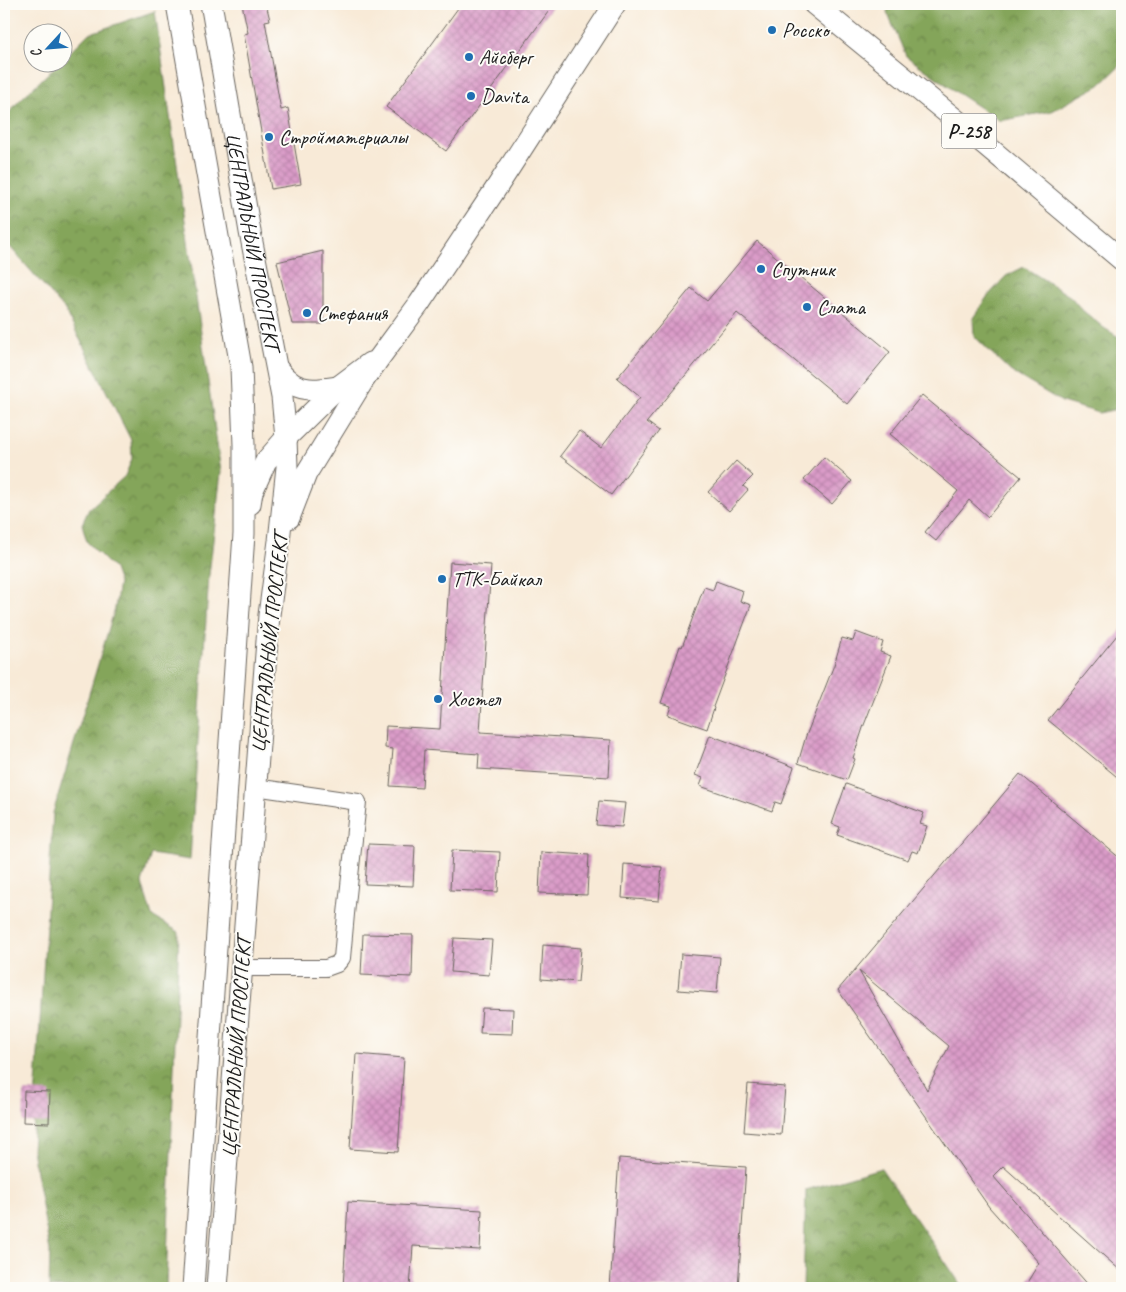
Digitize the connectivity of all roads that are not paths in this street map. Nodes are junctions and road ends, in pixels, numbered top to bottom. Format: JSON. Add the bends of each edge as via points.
{"nodes":[{"id":1,"x":177,"y":4,"type":"edge"},
{"id":2,"x":211,"y":4,"type":"edge"},
{"id":3,"x":615,"y":4,"type":"edge"},
{"id":4,"x":814,"y":4,"type":"edge"},
{"id":5,"x":250,"y":232,"type":"junction"},
{"id":6,"x":218,"y":236,"type":"junction"},
{"id":7,"x":1122,"y":260,"type":"edge"},
{"id":8,"x":380,"y":357,"type":"junction"},
{"id":9,"x":277,"y":368,"type":"junction"},
{"id":10,"x":338,"y":387,"type":"junction"},
{"id":11,"x":286,"y":438,"type":"junction"},
{"id":12,"x":244,"y":534,"type":"junction"},
{"id":13,"x":279,"y":541,"type":"junction"},
{"id":14,"x":256,"y":787,"type":"junction"},
{"id":15,"x":242,"y":968,"type":"junction"},
{"id":16,"x":193,"y":1288,"type":"edge"},
{"id":17,"x":217,"y":1288,"type":"edge"}],
"edges":[{"from":1,"to":6,"type":"main road","name":"ЦЕНТРАЛЬНЫЙ ПРОСПЕКТ"},
{"from":2,"to":5,"type":"main road","name":"ЦЕНТРАЛЬНЫЙ ПРОСПЕКТ"},
{"from":3,"to":8,"type":"main road","via":[[495,190]]},
{"from":4,"to":7,"type":"main road","number":"Р-258"},
{"from":5,"to":6,"type":"main road"},
{"from":5,"to":9,"type":"main road","name":"ЦЕНТРАЛЬНЫЙ ПРОСПЕКТ"},
{"from":6,"to":12,"type":"main road","name":"ЦЕНТРАЛЬНЫЙ ПРОСПЕКТ","via":[[241,367]]},
{"from":8,"to":10,"type":"main road"},
{"from":8,"to":13,"type":"main road","via":[[306,474]]},
{"from":9,"to":10,"type":"main road","via":[[289,382],[307,389]]},
{"from":9,"to":11,"type":"main road","name":"ЦЕНТРАЛЬНЫЙ ПРОСПЕКТ"},
{"from":10,"to":11,"type":"main road"},
{"from":11,"to":12,"type":"main road","via":[[266,461],[252,492]]},
{"from":11,"to":13,"type":"main road","name":"ЦЕНТРАЛЬНЫЙ ПРОСПЕКТ","via":[[287,467]]},
{"from":12,"to":16,"type":"main road","name":"ЦЕНТРАЛЬНЫЙ ПРОСПЕКТ"},
{"from":13,"to":14,"type":"main road","name":"ЦЕНТРАЛЬНЫЙ ПРОСПЕКТ"},
{"from":14,"to":15,"type":"main road","name":"ЦЕНТРАЛЬНЫЙ ПРОСПЕКТ"},
{"from":14,"to":15,"type":"street","via":[[358,802],[342,958],[326,968]]},
{"from":15,"to":17,"type":"main road","name":"ЦЕНТРАЛЬНЫЙ ПРОСПЕКТ"}]}
